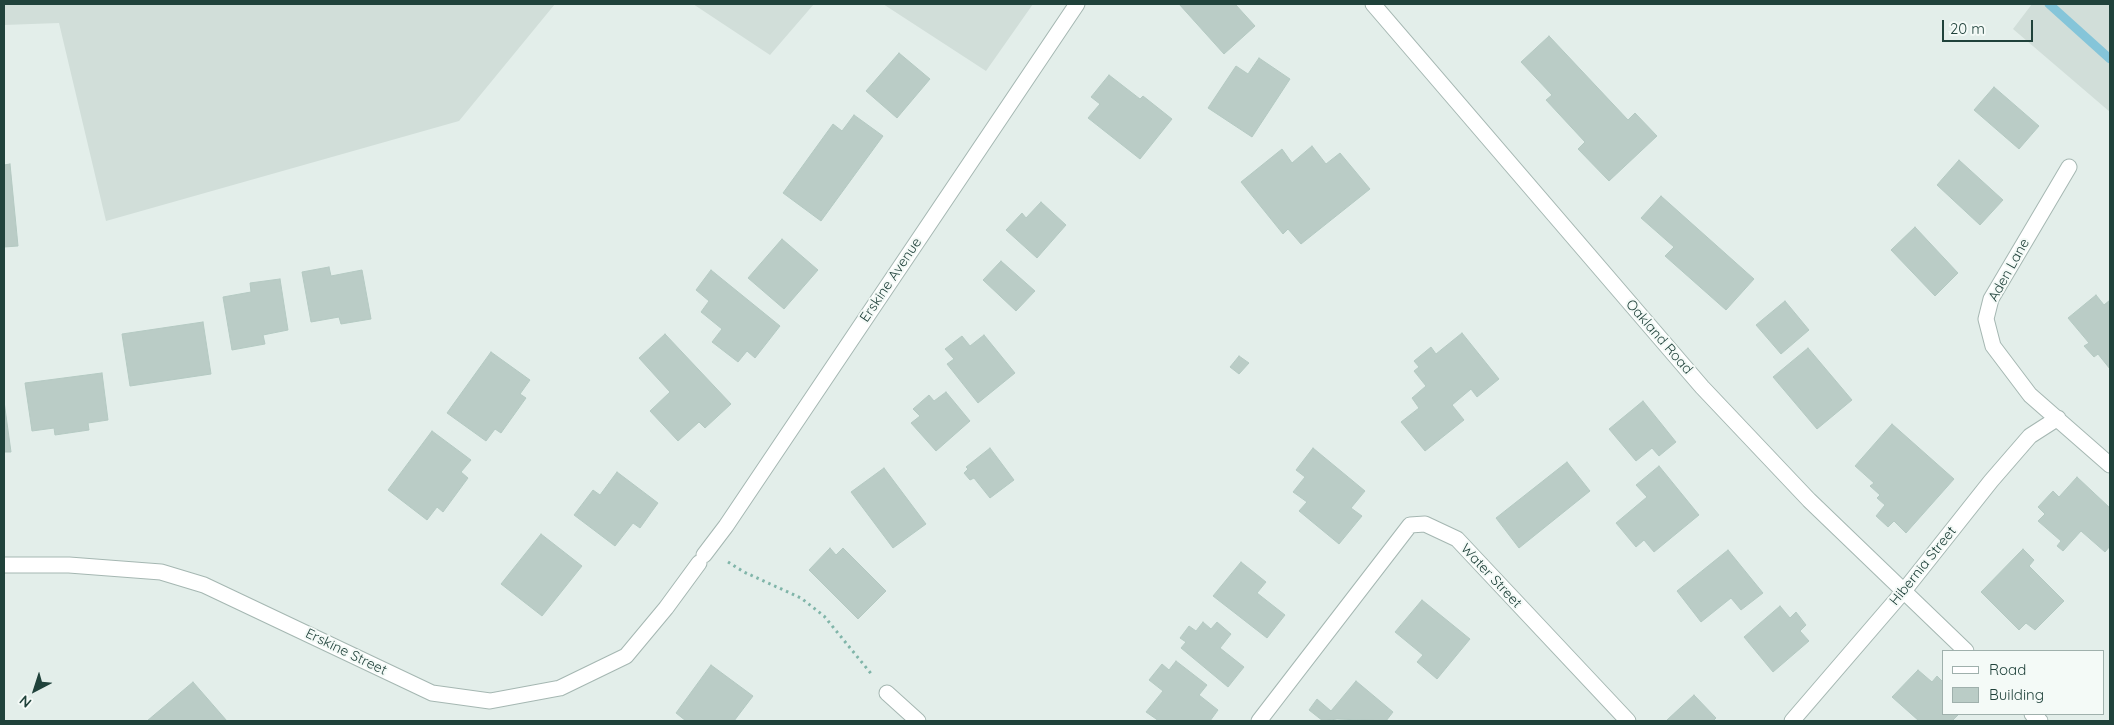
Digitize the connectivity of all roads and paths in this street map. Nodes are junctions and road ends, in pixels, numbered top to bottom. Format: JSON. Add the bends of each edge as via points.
{"nodes":[{"id":1,"x":1077,"y":4,"type":"edge"},
{"id":2,"x":1373,"y":4,"type":"edge"},
{"id":3,"x":2069,"y":167,"type":"dead end"},
{"id":4,"x":2058,"y":418,"type":"junction"},
{"id":5,"x":2110,"y":465,"type":"edge"},
{"id":6,"x":704,"y":556,"type":"junction"},
{"id":7,"x":4,"y":565,"type":"edge"},
{"id":8,"x":1903,"y":592,"type":"junction"},
{"id":9,"x":666,"y":608,"type":"joint"},
{"id":10,"x":1965,"y":650,"type":"edge"},
{"id":11,"x":887,"y":693,"type":"joint"},
{"id":12,"x":918,"y":721,"type":"edge"},
{"id":13,"x":1259,"y":721,"type":"edge"},
{"id":14,"x":1628,"y":721,"type":"edge"},
{"id":15,"x":1792,"y":721,"type":"edge"}],
"edges":[{"from":1,"to":6,"type":"street","name":"Erskine Avenue"},
{"from":2,"to":8,"type":"street","name":"Oakland Road","via":[[1702,387],[1809,500]]},
{"from":3,"to":4,"type":"street","name":"Aden Lane","via":[[1991,299],[1986,319],[1993,346],[2010,370],[2030,395]]},
{"from":4,"to":5,"type":"street","name":"Aden Lane"},
{"from":4,"to":8,"type":"street","name":"Hibernia Street","via":[[2030,436]]},
{"from":6,"to":9,"type":"street","name":"Erskine Avenue"},
{"from":6,"to":11,"type":"path","via":[[801,598],[824,616]]},
{"from":7,"to":9,"type":"street","name":"Erskine Street","via":[[161,572],[204,585],[432,693],[490,702],[560,688],[626,656]]},
{"from":8,"to":10,"type":"street","name":"Oakland Road"},
{"from":8,"to":15,"type":"street","name":"Hibernia Street"},
{"from":11,"to":12,"type":"street"},
{"from":13,"to":14,"type":"street","name":"Water Street","via":[[1410,525],[1425,524],[1456,539]]}]}
